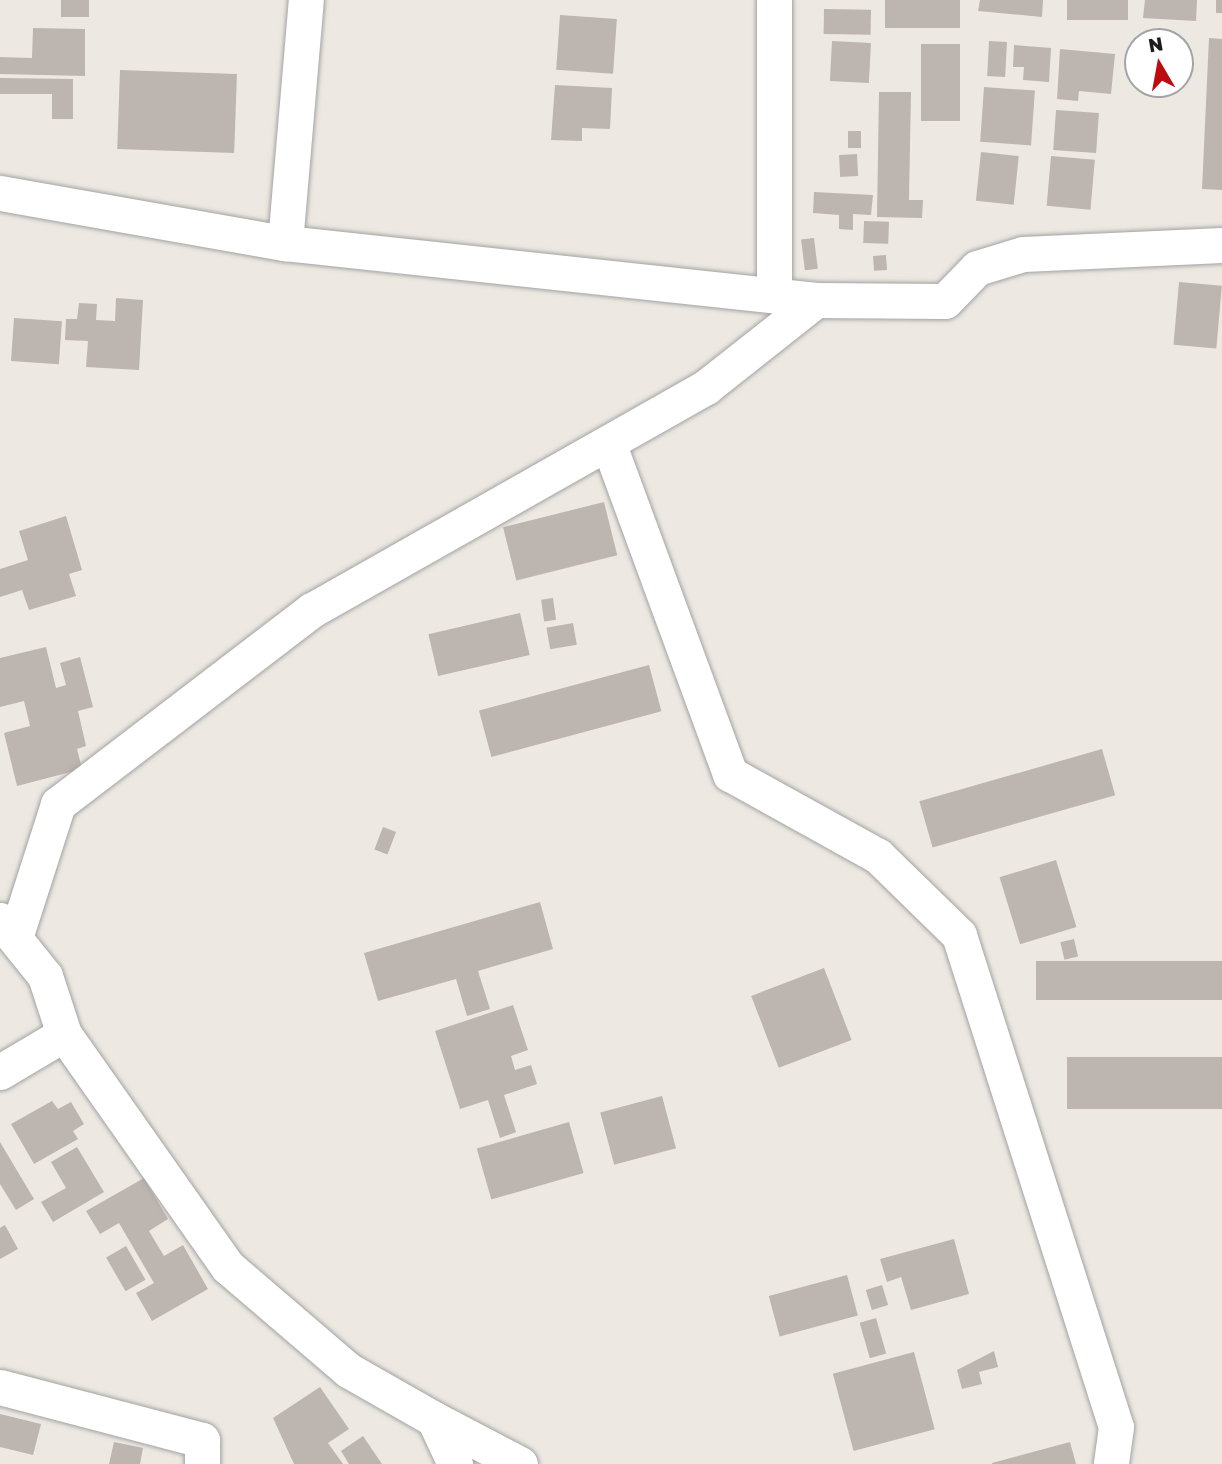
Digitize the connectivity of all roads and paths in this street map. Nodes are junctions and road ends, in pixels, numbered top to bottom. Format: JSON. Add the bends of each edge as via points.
{"nodes":[{"id":1,"x":306,"y":0,"type":"edge"},
{"id":2,"x":774,"y":0,"type":"edge"},
{"id":3,"x":0,"y":193,"type":"edge"},
{"id":4,"x":285,"y":243,"type":"junction"},
{"id":5,"x":1222,"y":246,"type":"edge"},
{"id":6,"x":774,"y":294,"type":"junction"},
{"id":7,"x":816,"y":300,"type":"junction"},
{"id":8,"x":609,"y":445,"type":"junction"},
{"id":9,"x":5,"y":939,"type":"edge"},
{"id":10,"x":64,"y":1034,"type":"junction"},
{"id":11,"x":0,"y":1072,"type":"edge"},
{"id":12,"x":0,"y":1387,"type":"edge"},
{"id":13,"x":434,"y":1419,"type":"junction"},
{"id":14,"x":202,"y":1464,"type":"edge"},
{"id":15,"x":455,"y":1464,"type":"edge"},
{"id":16,"x":520,"y":1464,"type":"edge"},
{"id":17,"x":1111,"y":1464,"type":"edge"}],
"edges":[{"from":1,"to":4,"type":"street"},
{"from":2,"to":6,"type":"street"},
{"from":3,"to":4,"type":"street"},
{"from":4,"to":6,"type":"street"},
{"from":5,"to":7,"type":"street","via":[[1023,254],[977,268],[945,301]]},
{"from":6,"to":7,"type":"street"},
{"from":7,"to":8,"type":"street","via":[[706,387]]},
{"from":8,"to":9,"type":"street","via":[[312,610],[58,804]]},
{"from":8,"to":17,"type":"street","via":[[730,774],[878,856],[959,935],[1116,1427]]},
{"from":9,"to":10,"type":"street","via":[[45,976]]},
{"from":10,"to":11,"type":"street"},
{"from":10,"to":13,"type":"street","via":[[228,1267],[348,1370]]},
{"from":12,"to":14,"type":"street","via":[[202,1440]]},
{"from":13,"to":15,"type":"street"},
{"from":13,"to":16,"type":"street"}]}
